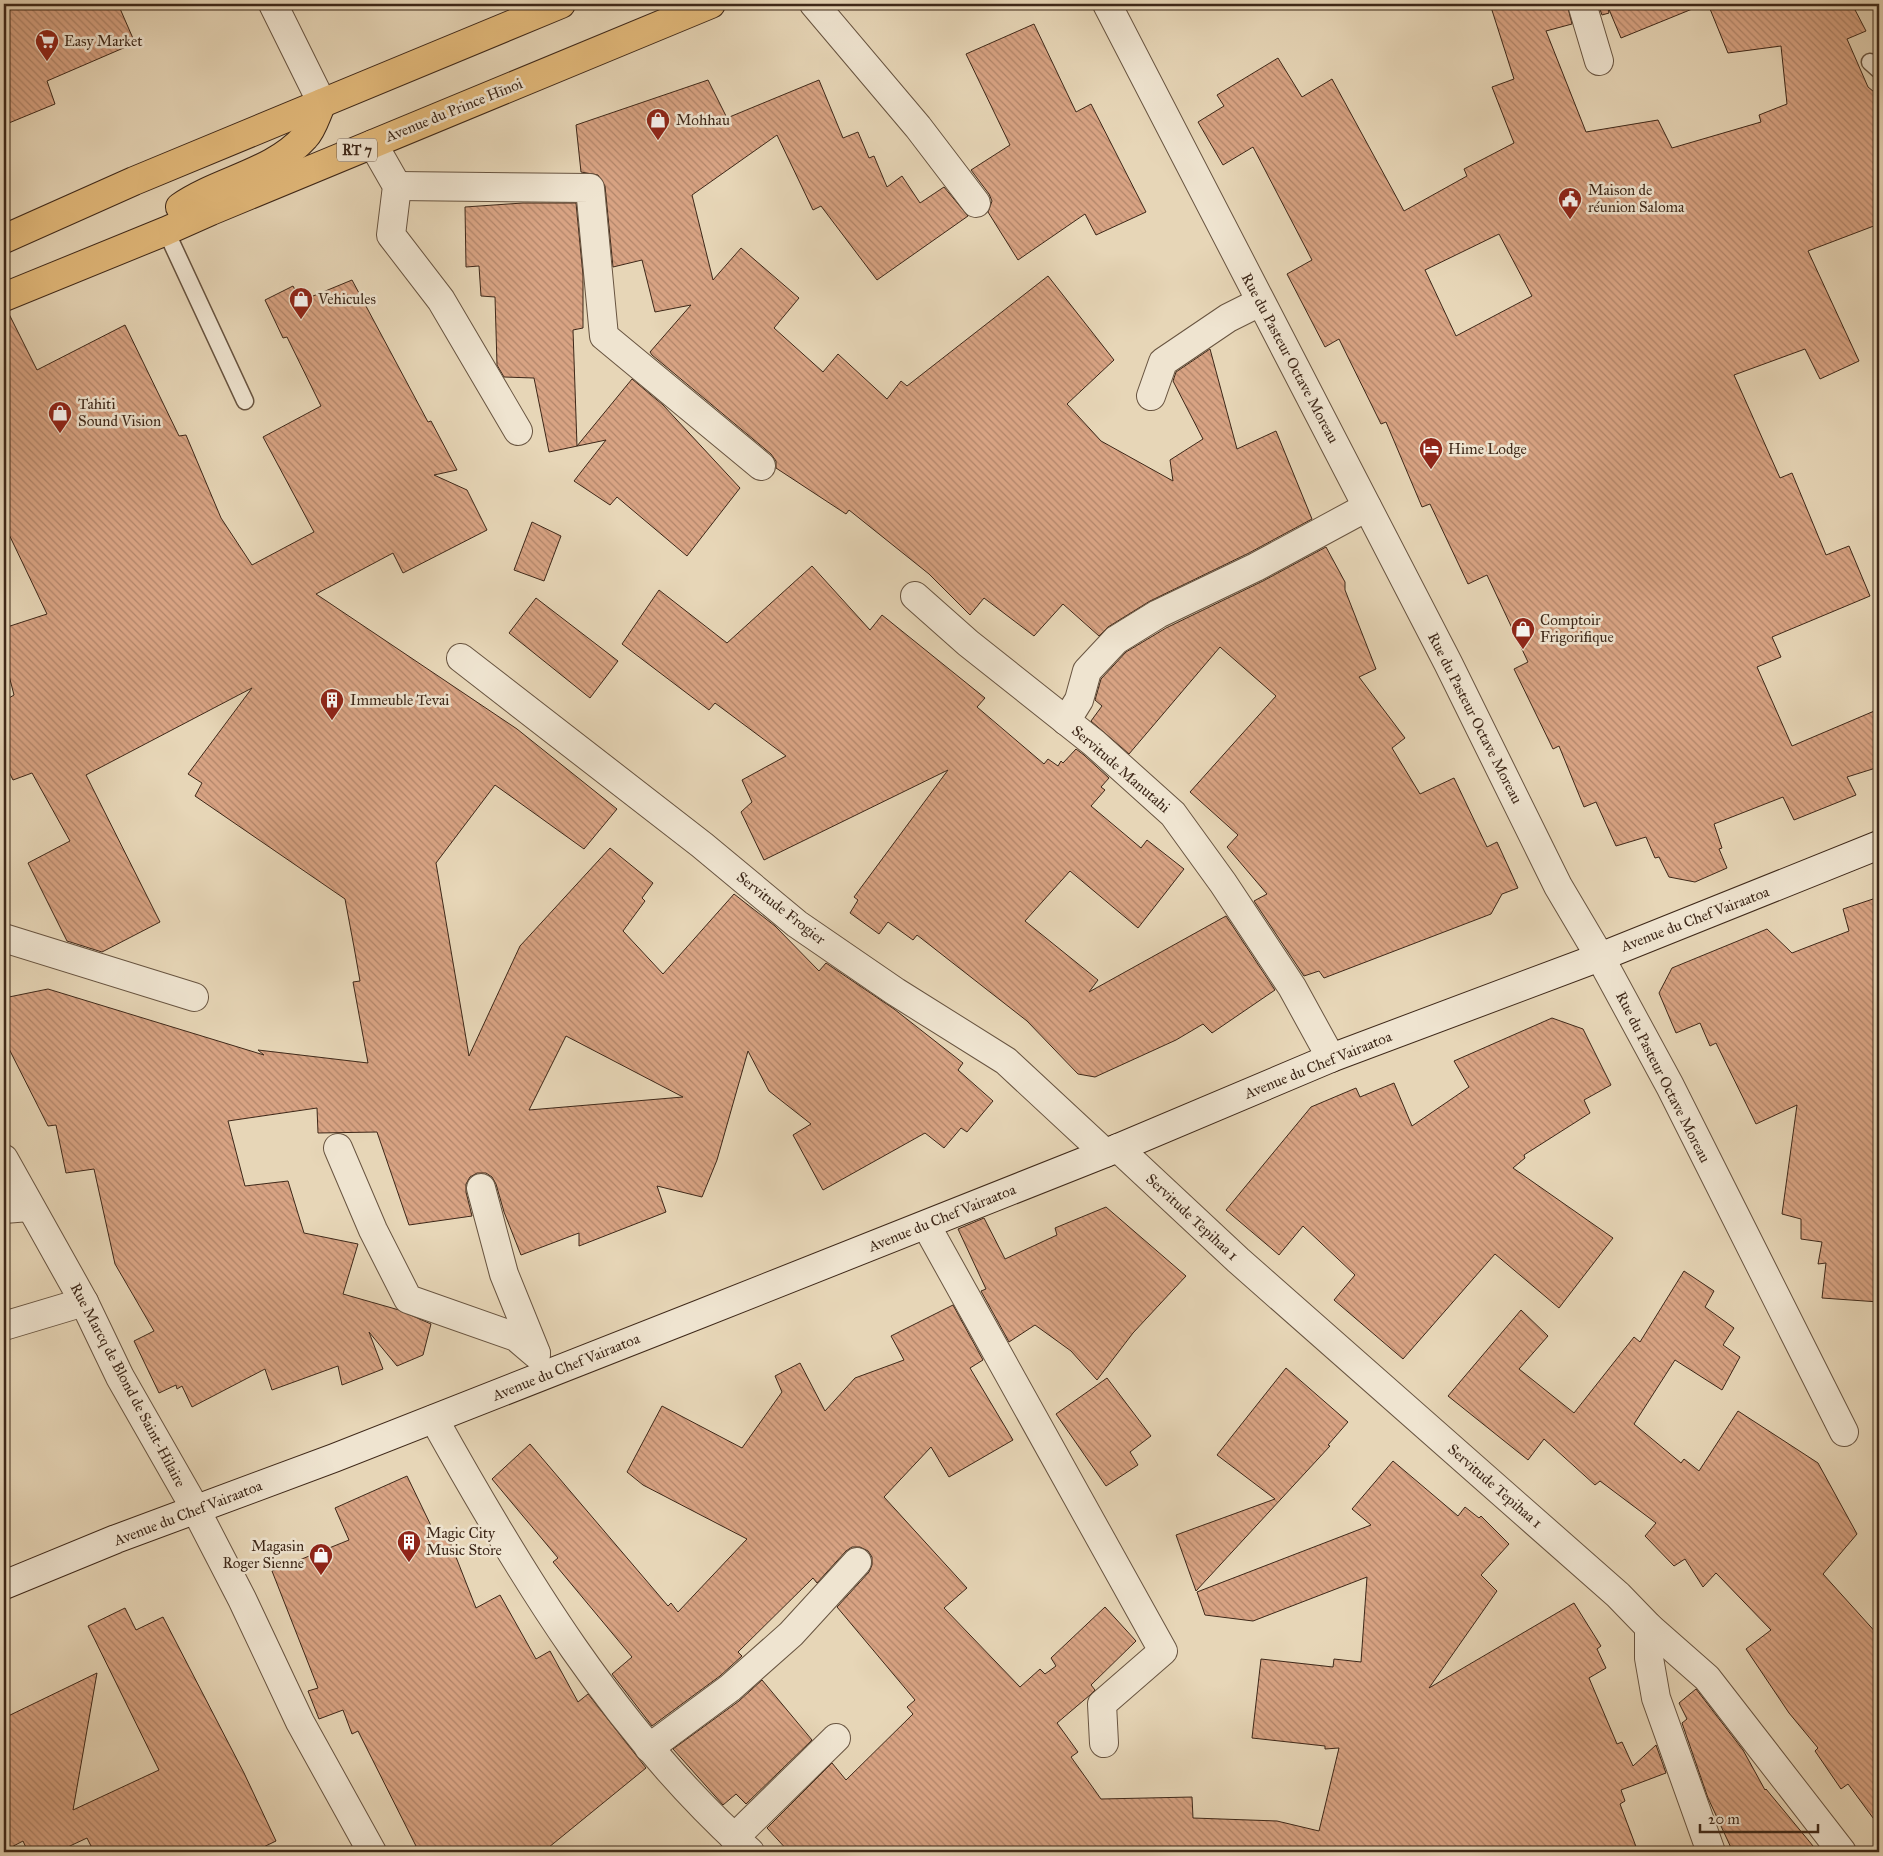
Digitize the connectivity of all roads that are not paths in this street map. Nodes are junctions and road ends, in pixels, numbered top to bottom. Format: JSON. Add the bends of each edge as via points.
{"nodes":[{"id":1,"x":273,"y":4,"type":"edge"},
{"id":2,"x":561,"y":4,"type":"edge"},
{"id":3,"x":711,"y":4,"type":"edge"},
{"id":4,"x":814,"y":4,"type":"edge"},
{"id":5,"x":1107,"y":4,"type":"edge"},
{"id":6,"x":1582,"y":4,"type":"edge"},
{"id":7,"x":1599,"y":61,"type":"dead end"},
{"id":8,"x":322,"y":102,"type":"junction"},
{"id":9,"x":373,"y":144,"type":"junction"},
{"id":10,"x":397,"y":186,"type":"junction"},
{"id":11,"x":976,"y":203,"type":"dead end"},
{"id":12,"x":166,"y":232,"type":"junction"},
{"id":13,"x":4,"y":239,"type":"edge"},
{"id":14,"x":4,"y":297,"type":"edge"},
{"id":15,"x":1260,"y":302,"type":"junction"},
{"id":16,"x":1151,"y":396,"type":"dead end"},
{"id":17,"x":245,"y":401,"type":"dead end"},
{"id":18,"x":518,"y":431,"type":"dead end"},
{"id":19,"x":761,"y":466,"type":"dead end"},
{"id":20,"x":1367,"y":507,"type":"junction"},
{"id":21,"x":915,"y":596,"type":"dead end"},
{"id":22,"x":461,"y":658,"type":"dead end"},
{"id":23,"x":1066,"y":721,"type":"junction"},
{"id":24,"x":1879,"y":845,"type":"edge"},
{"id":25,"x":4,"y":938,"type":"edge"},
{"id":26,"x":1600,"y":957,"type":"junction"},
{"id":27,"x":194,"y":997,"type":"dead end"},
{"id":28,"x":1332,"y":1058,"type":"junction"},
{"id":29,"x":338,"y":1148,"type":"dead end"},
{"id":30,"x":1111,"y":1150,"type":"junction"},
{"id":31,"x":4,"y":1159,"type":"edge"},
{"id":32,"x":481,"y":1188,"type":"dead end"},
{"id":33,"x":17,"y":1208,"type":"edge"},
{"id":34,"x":926,"y":1225,"type":"junction"},
{"id":35,"x":84,"y":1302,"type":"junction"},
{"id":36,"x":4,"y":1326,"type":"edge"},
{"id":37,"x":540,"y":1365,"type":"junction"},
{"id":38,"x":434,"y":1419,"type":"junction"},
{"id":39,"x":1844,"y":1432,"type":"dead end"},
{"id":40,"x":196,"y":1510,"type":"junction"},
{"id":41,"x":856,"y":1562,"type":"dead end"},
{"id":42,"x":4,"y":1585,"type":"edge"},
{"id":43,"x":1648,"y":1627,"type":"junction"},
{"id":44,"x":836,"y":1738,"type":"dead end"},
{"id":45,"x":1104,"y":1744,"type":"dead end"},
{"id":46,"x":649,"y":1748,"type":"junction"},
{"id":47,"x":742,"y":1845,"type":"edge"},
{"id":48,"x":372,"y":1852,"type":"edge"},
{"id":49,"x":1711,"y":1852,"type":"edge"},
{"id":50,"x":1842,"y":1852,"type":"edge"}],
"edges":[{"from":1,"to":8,"type":"street"},
{"from":2,"to":8,"type":"main road"},
{"from":3,"to":9,"type":"main road","name":"Avenue du Prince Hīnoi","number":"RT 7"},
{"from":4,"to":11,"type":"street","via":[[918,127]]},
{"from":5,"to":15,"type":"street","name":"Rue du Pasteur Octave Moreau"},
{"from":6,"to":7,"type":"street"},
{"from":8,"to":12,"type":"main road","via":[[307,136],[283,157],[184,204],[168,215]]},
{"from":8,"to":13,"type":"main road"},
{"from":9,"to":10,"type":"street"},
{"from":9,"to":12,"type":"main road","name":"Avenue du Prince Hīnoi","number":"RT 7"},
{"from":10,"to":18,"type":"street","via":[[391,235],[441,300]]},
{"from":10,"to":19,"type":"street","via":[[590,188],[604,336]]},
{"from":12,"to":14,"type":"main road","name":"Avenue du Prince Hīnoi","number":"RT 7"},
{"from":12,"to":17,"type":"lane"},
{"from":15,"to":16,"type":"street","via":[[1228,318],[1163,362]]},
{"from":15,"to":20,"type":"street","name":"Rue du Pasteur Octave Moreau"},
{"from":20,"to":23,"type":"street","via":[[1256,567],[1158,614],[1116,640],[1087,671],[1079,700]]},
{"from":20,"to":26,"type":"street","name":"Rue du Pasteur Octave Moreau","via":[[1558,886]]},
{"from":21,"to":23,"type":"street","name":"Servitude Manutahi"},
{"from":22,"to":30,"type":"street","name":"Servitude Frogier","via":[[702,845],[797,924],[896,992],[1006,1061]]},
{"from":23,"to":28,"type":"street","name":"Servitude Manutahi","via":[[1173,814],[1223,882],[1292,987]]},
{"from":24,"to":26,"type":"street","name":"Avenue du Chef Vairaatoa"},
{"from":25,"to":27,"type":"street"},
{"from":26,"to":28,"type":"street","name":"Avenue du Chef Vairaatoa"},
{"from":26,"to":39,"type":"street","name":"Rue du Pasteur Octave Moreau","via":[[1670,1086]]},
{"from":28,"to":30,"type":"street","name":"Avenue du Chef Vairaatoa"},
{"from":29,"to":37,"type":"street","via":[[373,1230],[408,1299],[516,1337]]},
{"from":30,"to":34,"type":"street","name":"Avenue du Chef Vairaatoa"},
{"from":30,"to":43,"type":"street","name":"Servitude Tepihaa 1","via":[[1618,1595]]},
{"from":31,"to":33,"type":"street","name":"Rue Marcq de Blond de Saint-Hilaire"},
{"from":32,"to":37,"type":"street","via":[[504,1274]]},
{"from":33,"to":35,"type":"street","name":"Rue Marcq de Blond de Saint-Hilaire"},
{"from":34,"to":37,"type":"street","name":"Avenue du Chef Vairaatoa"},
{"from":34,"to":45,"type":"street","via":[[1163,1651],[1102,1704]]},
{"from":35,"to":36,"type":"street"},
{"from":35,"to":40,"type":"street","name":"Rue Marcq de Blond de Saint-Hilaire","via":[[120,1377]]},
{"from":37,"to":38,"type":"street","name":"Avenue du Chef Vairaatoa"},
{"from":38,"to":40,"type":"street","name":"Avenue du Chef Vairaatoa"},
{"from":38,"to":46,"type":"street","via":[[496,1530],[559,1629]]},
{"from":40,"to":42,"type":"street","name":"Avenue du Chef Vairaatoa"},
{"from":40,"to":48,"type":"street","name":"Rue Marcq de Blond de Saint-Hilaire","via":[[300,1722]]},
{"from":41,"to":46,"type":"street","via":[[791,1634],[730,1688]]},
{"from":43,"to":49,"type":"street","via":[[1656,1698]]},
{"from":43,"to":50,"type":"street","name":"Servitude Tepihaa 1","via":[[1707,1678]]},
{"from":44,"to":47,"type":"street"},
{"from":46,"to":47,"type":"street"}]}
